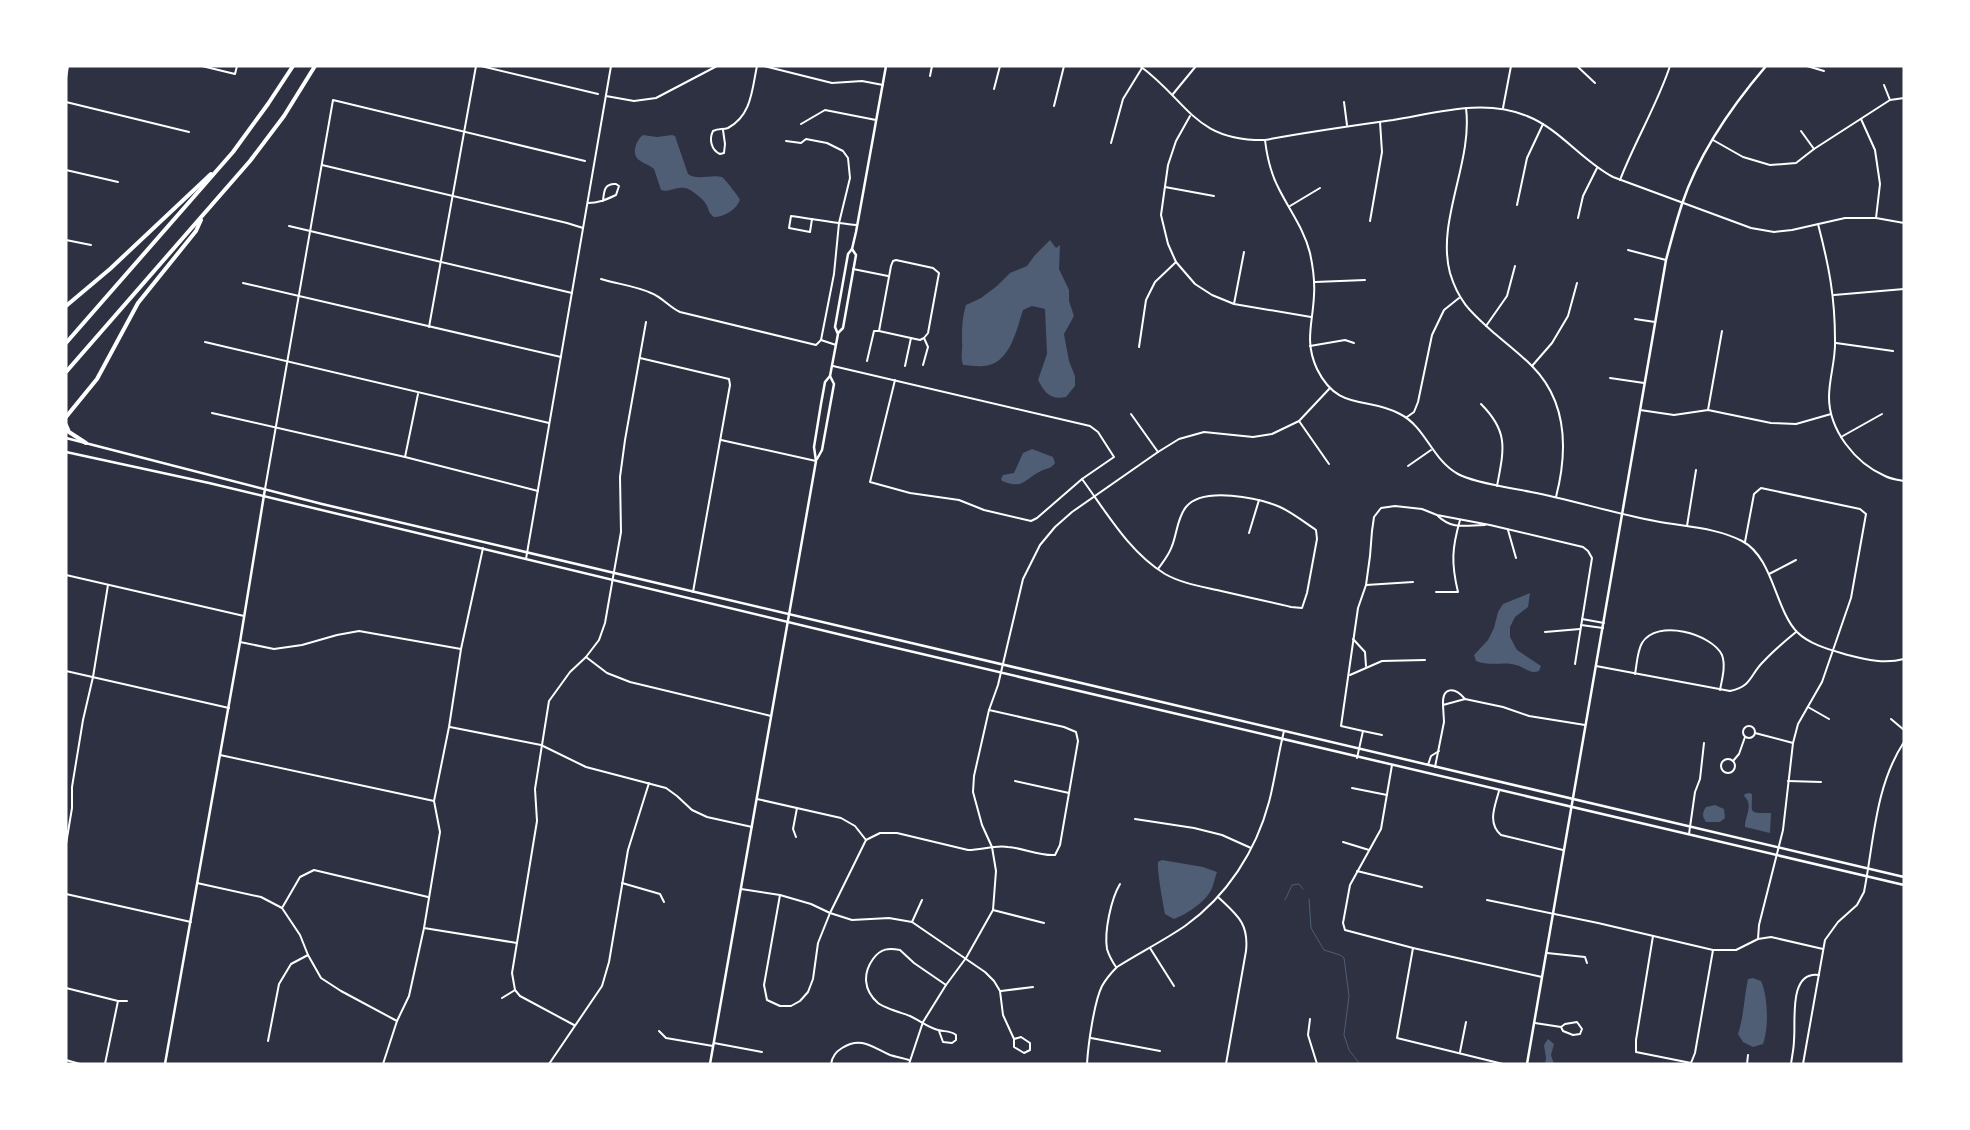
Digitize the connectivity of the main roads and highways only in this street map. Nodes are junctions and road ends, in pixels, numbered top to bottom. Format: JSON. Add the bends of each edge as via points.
{"nodes":[{"id":1,"x":292,"y":66,"type":"edge"},
{"id":2,"x":315,"y":66,"type":"edge"},
{"id":3,"x":886,"y":66,"type":"edge"},
{"id":4,"x":1764,"y":68,"type":"edge"},
{"id":5,"x":220,"y":166,"type":"junction"},
{"id":6,"x":202,"y":216,"type":"junction"},
{"id":7,"x":852,"y":249,"type":"junction"},
{"id":8,"x":66,"y":306,"type":"edge"},
{"id":9,"x":838,"y":334,"type":"junction"},
{"id":10,"x":66,"y":343,"type":"edge"},
{"id":11,"x":66,"y":372,"type":"edge"},
{"id":12,"x":830,"y":376,"type":"junction"},
{"id":13,"x":66,"y":420,"type":"edge"},
{"id":14,"x":66,"y":438,"type":"edge"},
{"id":15,"x":86,"y":443,"type":"junction"},
{"id":16,"x":66,"y":452,"type":"edge"},
{"id":17,"x":816,"y":461,"type":"junction"},
{"id":18,"x":265,"y":489,"type":"junction"},
{"id":19,"x":264,"y":496,"type":"junction"},
{"id":20,"x":788,"y":615,"type":"junction"},
{"id":21,"x":787,"y":622,"type":"junction"},
{"id":22,"x":1571,"y":800,"type":"junction"},
{"id":23,"x":1570,"y":807,"type":"junction"},
{"id":24,"x":1904,"y":878,"type":"edge"},
{"id":25,"x":1904,"y":885,"type":"edge"},
{"id":26,"x":166,"y":1064,"type":"edge"},
{"id":27,"x":710,"y":1064,"type":"edge"},
{"id":28,"x":1527,"y":1064,"type":"edge"}],
"edges":[{"from":1,"to":5,"type":"highway"},
{"from":2,"to":6,"type":"highway","via":[[266,140]]},
{"from":3,"to":7,"type":"main road"},
{"from":4,"to":22,"type":"main road","via":[[1713,140],[1682,203],[1666,260]]},
{"from":5,"to":8,"type":"highway"},
{"from":5,"to":10,"type":"highway"},
{"from":6,"to":11,"type":"highway"},
{"from":6,"to":13,"type":"highway","via":[[196,231],[138,302],[97,378]]},
{"from":7,"to":9,"type":"main road","via":[[848,254],[835,327]]},
{"from":7,"to":9,"type":"main road","via":[[856,256],[854,269],[843,328]]},
{"from":9,"to":12,"type":"main road"},
{"from":12,"to":17,"type":"main road","via":[[825,382],[821,404],[814,447]]},
{"from":12,"to":17,"type":"main road","via":[[834,384],[822,450]]},
{"from":13,"to":15,"type":"highway","via":[[69,432]]},
{"from":14,"to":15,"type":"main road"},
{"from":15,"to":18,"type":"main road"},
{"from":16,"to":19,"type":"main road"},
{"from":17,"to":20,"type":"main road"},
{"from":18,"to":19,"type":"main road"},
{"from":18,"to":20,"type":"main road"},
{"from":19,"to":21,"type":"main road"},
{"from":19,"to":26,"type":"main road"},
{"from":20,"to":21,"type":"main road"},
{"from":20,"to":22,"type":"main road"},
{"from":21,"to":23,"type":"main road"},
{"from":21,"to":27,"type":"main road"},
{"from":22,"to":23,"type":"main road"},
{"from":22,"to":24,"type":"main road"},
{"from":23,"to":25,"type":"main road"},
{"from":23,"to":28,"type":"main road"}]}
